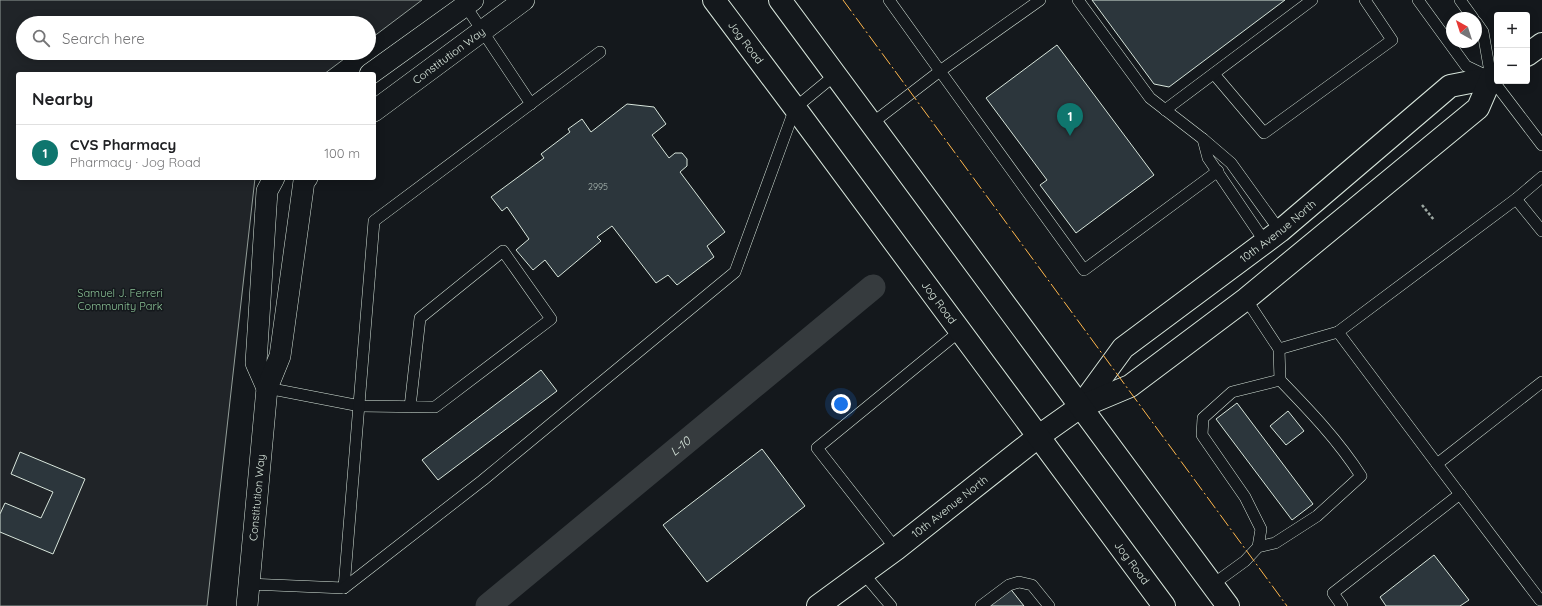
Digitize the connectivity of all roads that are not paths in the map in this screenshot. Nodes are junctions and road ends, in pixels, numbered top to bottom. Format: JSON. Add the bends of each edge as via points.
{"nodes":[{"id":1,"x":524,"y":0,"type":"edge"},
{"id":2,"x":714,"y":0,"type":"edge"},
{"id":3,"x":780,"y":0,"type":"edge"},
{"id":4,"x":889,"y":0,"type":"edge"},
{"id":5,"x":1040,"y":0,"type":"edge"},
{"id":6,"x":1078,"y":0,"type":"edge"},
{"id":7,"x":1312,"y":0,"type":"edge"},
{"id":8,"x":1365,"y":0,"type":"edge"},
{"id":9,"x":1418,"y":0,"type":"edge"},
{"id":10,"x":1460,"y":0,"type":"edge"},
{"id":11,"x":469,"y":3,"type":"edge"},
{"id":12,"x":1469,"y":12,"type":"edge"},
{"id":13,"x":482,"y":31,"type":"junction"},
{"id":14,"x":1482,"y":31,"type":"edge"},
{"id":15,"x":1542,"y":44,"type":"edge"},
{"id":16,"x":600,"y":52,"type":"dead end"},
{"id":17,"x":1530,"y":53,"type":"edge"},
{"id":18,"x":940,"y":71,"type":"junction"},
{"id":19,"x":373,"y":72,"type":"edge"},
{"id":20,"x":1214,"y":74,"type":"junction"},
{"id":21,"x":835,"y":75,"type":"junction"},
{"id":22,"x":1494,"y":76,"type":"edge"},
{"id":23,"x":1500,"y":84,"type":"edge"},
{"id":24,"x":531,"y":104,"type":"junction"},
{"id":25,"x":795,"y":108,"type":"junction"},
{"id":26,"x":376,"y":110,"type":"edge"},
{"id":27,"x":1165,"y":110,"type":"junction"},
{"id":28,"x":871,"y":124,"type":"junction"},
{"id":29,"x":1203,"y":139,"type":"junction"},
{"id":30,"x":1542,"y":145,"type":"edge"},
{"id":31,"x":1218,"y":172,"type":"junction"},
{"id":32,"x":1542,"y":177,"type":"edge"},
{"id":33,"x":273,"y":180,"type":"edge"},
{"id":34,"x":305,"y":180,"type":"edge"},
{"id":35,"x":1516,"y":199,"type":"junction"},
{"id":36,"x":1542,"y":231,"type":"edge"},
{"id":37,"x":1273,"y":236,"type":"junction"},
{"id":38,"x":1246,"y":299,"type":"junction"},
{"id":39,"x":960,"y":331,"type":"junction"},
{"id":40,"x":1338,"y":332,"type":"junction"},
{"id":41,"x":1279,"y":349,"type":"junction"},
{"id":42,"x":1280,"y":380,"type":"junction"},
{"id":43,"x":1542,"y":382,"type":"edge"},
{"id":44,"x":267,"y":388,"type":"junction"},
{"id":45,"x":360,"y":406,"type":"junction"},
{"id":46,"x":410,"y":406,"type":"junction"},
{"id":47,"x":1080,"y":407,"type":"junction"},
{"id":48,"x":1039,"y":436,"type":"junction"},
{"id":49,"x":1437,"y":464,"type":"junction"},
{"id":50,"x":1460,"y":494,"type":"junction"},
{"id":51,"x":1258,"y":547,"type":"junction"},
{"id":52,"x":896,"y":549,"type":"junction"},
{"id":53,"x":864,"y":573,"type":"junction"},
{"id":54,"x":249,"y":584,"type":"junction"},
{"id":55,"x":1212,"y":585,"type":"junction"},
{"id":56,"x":344,"y":588,"type":"junction"},
{"id":57,"x":1538,"y":602,"type":"edge"},
{"id":58,"x":247,"y":606,"type":"edge"},
{"id":59,"x":818,"y":606,"type":"edge"},
{"id":60,"x":891,"y":606,"type":"edge"},
{"id":61,"x":981,"y":606,"type":"edge"},
{"id":62,"x":1049,"y":606,"type":"edge"},
{"id":63,"x":1164,"y":606,"type":"edge"},
{"id":64,"x":1228,"y":606,"type":"edge"},
{"id":65,"x":1342,"y":606,"type":"edge"}],
"edges":[{"from":1,"to":13,"type":"street","name":"Constitution Way"},
{"from":2,"to":25,"type":"main road","name":"Jog Road"},
{"from":3,"to":21,"type":"main road"},
{"from":4,"to":18,"type":"lane"},
{"from":5,"to":18,"type":"lane"},
{"from":6,"to":27,"type":"lane","via":[[1150,98]]},
{"from":7,"to":20,"type":"lane"},
{"from":8,"to":20,"type":"lane","via":[[1392,40],[1264,133]]},
{"from":9,"to":22,"type":"lane","via":[[1466,66]]},
{"from":10,"to":12,"type":"lane"},
{"from":11,"to":13,"type":"lane"},
{"from":11,"to":19,"type":"street"},
{"from":13,"to":24,"type":"lane"},
{"from":13,"to":26,"type":"street","name":"Constitution Way"},
{"from":14,"to":22,"type":"lane"},
{"from":15,"to":17,"type":"main road"},
{"from":16,"to":24,"type":"lane"},
{"from":18,"to":28,"type":"lane"},
{"from":18,"to":31,"type":"lane","via":[[1084,270]]},
{"from":20,"to":27,"type":"lane"},
{"from":21,"to":25,"type":"lane"},
{"from":21,"to":28,"type":"main road"},
{"from":22,"to":37,"type":"main road","name":"10th Avenue North","via":[[1450,86]]},
{"from":22,"to":38,"type":"main road","name":"10th Avenue North","via":[[1478,108]]},
{"from":23,"to":30,"type":"lane"},
{"from":24,"to":45,"type":"lane","via":[[374,221]]},
{"from":25,"to":39,"type":"main road","name":"Jog Road"},
{"from":25,"to":56,"type":"lane","via":[[735,272],[483,480]]},
{"from":27,"to":29,"type":"lane"},
{"from":28,"to":47,"type":"main road"},
{"from":29,"to":31,"type":"lane","via":[[1208,158]]},
{"from":29,"to":37,"type":"lane","via":[[1231,163]]},
{"from":31,"to":37,"type":"lane"},
{"from":32,"to":35,"type":"lane"},
{"from":33,"to":44,"type":"street","name":"Constitution Way","via":[[267,191],[256,363]]},
{"from":34,"to":44,"type":"street","name":"Constitution Way","via":[[280,356]]},
{"from":35,"to":36,"type":"lane"},
{"from":35,"to":40,"type":"lane"},
{"from":37,"to":47,"type":"main road","name":"10th Avenue North","via":[[1123,348]]},
{"from":38,"to":41,"type":"lane"},
{"from":38,"to":47,"type":"main road","name":"10th Avenue North","via":[[1130,386]]},
{"from":39,"to":48,"type":"main road","name":"Jog Road"},
{"from":39,"to":52,"type":"lane","via":[[817,448]]},
{"from":40,"to":41,"type":"lane"},
{"from":40,"to":49,"type":"lane"},
{"from":41,"to":42,"type":"lane"},
{"from":42,"to":51,"type":"lane","via":[[1232,392],[1203,418],[1202,435],[1245,497],[1262,529]]},
{"from":42,"to":51,"type":"lane","via":[[1346,453],[1360,476],[1317,516],[1275,543]]},
{"from":43,"to":49,"type":"lane"},
{"from":44,"to":45,"type":"lane"},
{"from":44,"to":54,"type":"street","name":"Constitution Way"},
{"from":45,"to":46,"type":"lane"},
{"from":45,"to":56,"type":"lane"},
{"from":46,"to":46,"type":"lane","via":[[435,407],[551,319],[503,251],[420,318]]},
{"from":47,"to":48,"type":"main road","name":"10th Avenue North"},
{"from":47,"to":55,"type":"main road"},
{"from":48,"to":52,"type":"main road","name":"10th Avenue North"},
{"from":48,"to":63,"type":"main road","name":"Jog Road"},
{"from":49,"to":50,"type":"lane"},
{"from":50,"to":57,"type":"lane"},
{"from":50,"to":65,"type":"lane","via":[[1333,593]]},
{"from":51,"to":55,"type":"lane","via":[[1245,561]]},
{"from":52,"to":53,"type":"main road","name":"10th Avenue North"},
{"from":53,"to":59,"type":"main road","name":"10th Avenue North"},
{"from":53,"to":60,"type":"lane"},
{"from":54,"to":56,"type":"lane"},
{"from":54,"to":58,"type":"street","name":"Constitution Way"},
{"from":55,"to":64,"type":"main road"},
{"from":61,"to":62,"type":"lane","via":[[1009,585],[1019,582],[1032,585]]}]}
